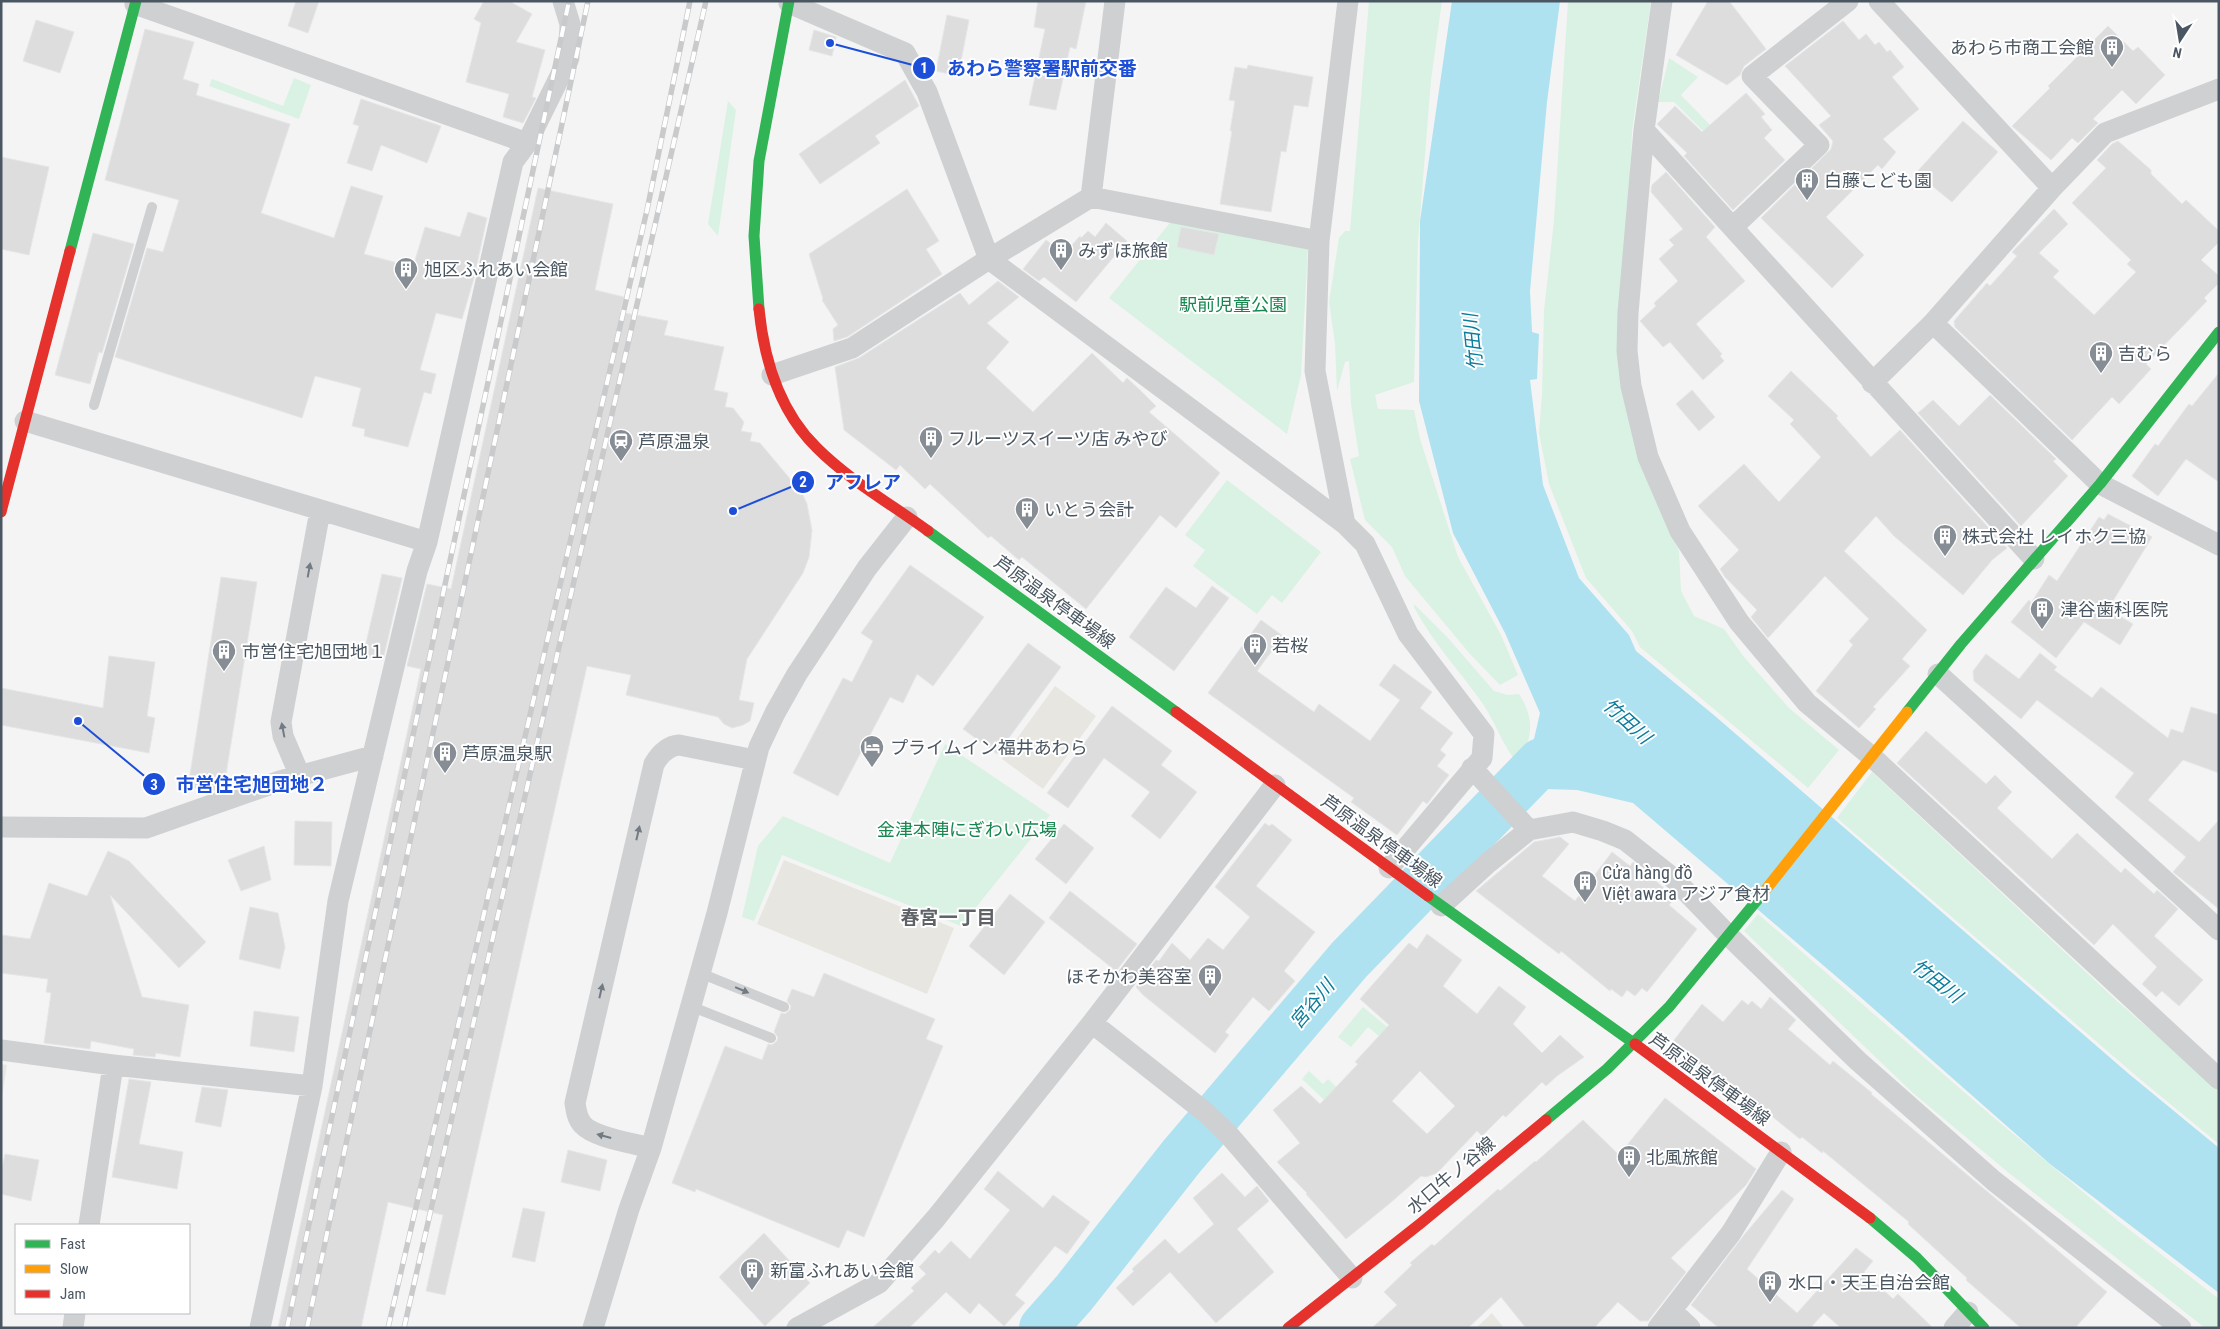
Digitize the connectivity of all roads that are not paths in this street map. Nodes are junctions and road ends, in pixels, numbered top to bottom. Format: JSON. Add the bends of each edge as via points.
{"nodes":[{"id":1,"x":563,"y":1,"type":"edge"},
{"id":2,"x":1115,"y":1,"type":"edge"},
{"id":3,"x":1348,"y":1,"type":"edge"},
{"id":4,"x":1662,"y":1,"type":"edge"},
{"id":5,"x":1848,"y":1,"type":"edge"},
{"id":6,"x":1879,"y":1,"type":"edge"},
{"id":7,"x":134,"y":2,"type":"edge"},
{"id":8,"x":789,"y":2,"type":"edge"},
{"id":9,"x":2219,"y":89,"type":"edge"},
{"id":10,"x":1644,"y":130,"type":"junction"},
{"id":11,"x":527,"y":143,"type":"junction"},
{"id":12,"x":2052,"y":188,"type":"junction"},
{"id":13,"x":1091,"y":197,"type":"junction"},
{"id":14,"x":152,"y":206,"type":"dead end"},
{"id":15,"x":1734,"y":226,"type":"junction"},
{"id":16,"x":1319,"y":241,"type":"junction"},
{"id":17,"x":989,"y":259,"type":"junction"},
{"id":18,"x":1933,"y":323,"type":"junction"},
{"id":19,"x":2219,"y":332,"type":"edge"},
{"id":20,"x":772,"y":375,"type":"junction"},
{"id":21,"x":1872,"y":382,"type":"junction"},
{"id":22,"x":94,"y":404,"type":"dead end"},
{"id":23,"x":25,"y":421,"type":"junction"},
{"id":24,"x":2100,"y":484,"type":"junction"},
{"id":25,"x":320,"y":511,"type":"junction"},
{"id":26,"x":1,"y":512,"type":"edge"},
{"id":27,"x":907,"y":517,"type":"junction"},
{"id":28,"x":1345,"y":524,"type":"junction"},
{"id":29,"x":427,"y":542,"type":"junction"},
{"id":30,"x":2219,"y":545,"type":"edge"},
{"id":31,"x":2034,"y":560,"type":"junction"},
{"id":32,"x":1938,"y":674,"type":"junction"},
{"id":33,"x":373,"y":756,"type":"junction"},
{"id":34,"x":755,"y":760,"type":"junction"},
{"id":35,"x":1866,"y":762,"type":"junction"},
{"id":36,"x":1472,"y":768,"type":"junction"},
{"id":37,"x":300,"y":776,"type":"junction"},
{"id":38,"x":1275,"y":785,"type":"junction"},
{"id":39,"x":1,"y":827,"type":"edge"},
{"id":40,"x":1529,"y":830,"type":"junction"},
{"id":41,"x":1396,"y":873,"type":"junction"},
{"id":42,"x":1442,"y":906,"type":"junction"},
{"id":43,"x":2217,"y":925,"type":"edge"},
{"id":44,"x":1729,"y":936,"type":"junction"},
{"id":45,"x":700,"y":973,"type":"junction"},
{"id":46,"x":690,"y":1006,"type":"junction"},
{"id":47,"x":784,"y":1008,"type":"dead end"},
{"id":48,"x":1092,"y":1023,"type":"junction"},
{"id":49,"x":771,"y":1038,"type":"dead end"},
{"id":50,"x":1633,"y":1045,"type":"junction"},
{"id":51,"x":1,"y":1050,"type":"edge"},
{"id":52,"x":113,"y":1065,"type":"junction"},
{"id":53,"x":2219,"y":1079,"type":"edge"},
{"id":54,"x":312,"y":1086,"type":"junction"},
{"id":55,"x":651,"y":1148,"type":"junction"},
{"id":56,"x":1781,"y":1152,"type":"junction"},
{"id":57,"x":88,"y":1224,"type":"edge"},
{"id":58,"x":1352,"y":1278,"type":"junction"},
{"id":59,"x":1672,"y":1312,"type":"junction"},
{"id":60,"x":75,"y":1314,"type":"edge"},
{"id":61,"x":1961,"y":1320,"type":"edge"},
{"id":62,"x":1298,"y":1325,"type":"edge"},
{"id":63,"x":73,"y":1328,"type":"edge"},
{"id":64,"x":260,"y":1328,"type":"edge"},
{"id":65,"x":593,"y":1328,"type":"edge"},
{"id":66,"x":797,"y":1328,"type":"edge"},
{"id":67,"x":1658,"y":1328,"type":"edge"},
{"id":68,"x":1690,"y":1328,"type":"edge"},
{"id":69,"x":1984,"y":1328,"type":"edge"},
{"id":70,"x":2181,"y":1328,"type":"edge"}],
"edges":[{"from":1,"to":11,"type":"street","via":[[570,24],[569,58]]},
{"from":2,"to":13,"type":"street"},
{"from":3,"to":16,"type":"street"},
{"from":4,"to":10,"type":"street"},
{"from":5,"to":15,"type":"street","via":[[1752,76],[1819,145]]},
{"from":6,"to":12,"type":"street"},
{"from":7,"to":11,"type":"street"},
{"from":7,"to":23,"type":"main road"},
{"from":8,"to":17,"type":"street","via":[[905,53],[927,92]]},
{"from":8,"to":20,"type":"main road","name":"芦原温泉停車場線","via":[[759,161],[754,236],[761,328]]},
{"from":9,"to":12,"type":"street","via":[[2105,133]]},
{"from":10,"to":15,"type":"street"},
{"from":10,"to":35,"type":"street","via":[[1627,352],[1631,386],[1648,457],[1680,531],[1739,622],[1807,703]]},
{"from":11,"to":29,"type":"street","via":[[513,162]]},
{"from":12,"to":18,"type":"street"},
{"from":13,"to":16,"type":"street"},
{"from":13,"to":17,"type":"street"},
{"from":14,"to":22,"type":"lane"},
{"from":15,"to":21,"type":"street"},
{"from":16,"to":28,"type":"street","via":[[1315,371]]},
{"from":17,"to":20,"type":"street","via":[[852,348]]},
{"from":17,"to":28,"type":"street"},
{"from":18,"to":21,"type":"street"},
{"from":18,"to":24,"type":"street"},
{"from":19,"to":24,"type":"main road","name":"水口牛ノ谷線"},
{"from":20,"to":27,"type":"main road","name":"芦原温泉停車場線","via":[[784,404],[817,448]]},
{"from":21,"to":31,"type":"street"},
{"from":23,"to":25,"type":"street"},
{"from":23,"to":26,"type":"main road"},
{"from":24,"to":30,"type":"street"},
{"from":24,"to":31,"type":"main road","name":"水口牛ノ谷線"},
{"from":25,"to":29,"type":"street"},
{"from":37,"to":25,"type":"street","one_way":true,"via":[[283,736],[281,722]]},
{"from":27,"to":34,"type":"street","via":[[867,568],[797,674],[768,726]]},
{"from":27,"to":38,"type":"main road","name":"芦原温泉停車場線"},
{"from":28,"to":36,"type":"street","via":[[1365,544],[1408,634],[1484,734],[1482,758]]},
{"from":29,"to":33,"type":"street","via":[[417,571]]},
{"from":31,"to":32,"type":"main road","name":"水口牛ノ谷線"},
{"from":32,"to":35,"type":"main road","name":"水口牛ノ谷線"},
{"from":32,"to":43,"type":"street"},
{"from":33,"to":37,"type":"street"},
{"from":33,"to":54,"type":"street","via":[[338,901]]},
{"from":34,"to":45,"type":"street"},
{"from":55,"to":34,"type":"street","one_way":true,"via":[[594,1133],[582,1125],[574,1103],[654,764],[664,751],[679,744]]},
{"from":35,"to":44,"type":"main road","name":"水口牛ノ谷線"},
{"from":35,"to":53,"type":"street"},
{"from":36,"to":40,"type":"street"},
{"from":36,"to":41,"type":"street"},
{"from":37,"to":39,"type":"street","via":[[146,828]]},
{"from":38,"to":41,"type":"main road","name":"芦原温泉停車場線"},
{"from":38,"to":48,"type":"street"},
{"from":40,"to":42,"type":"street"},
{"from":40,"to":44,"type":"street","via":[[1573,822],[1625,840],[1674,878]]},
{"from":41,"to":42,"type":"main road","name":"芦原温泉停車場線"},
{"from":42,"to":50,"type":"main road","name":"芦原温泉停車場線"},
{"from":44,"to":50,"type":"main road","name":"水口牛ノ谷線"},
{"from":44,"to":70,"type":"street","via":[[1858,1061],[1987,1175]]},
{"from":45,"to":46,"type":"street"},
{"from":45,"to":47,"type":"lane","one_way":true},
{"from":46,"to":49,"type":"lane"},
{"from":46,"to":55,"type":"street"},
{"from":48,"to":58,"type":"street","via":[[1205,1112],[1229,1135]]},
{"from":48,"to":66,"type":"street","via":[[936,1218],[879,1283]]},
{"from":50,"to":56,"type":"main road","name":"芦原温泉停車場線"},
{"from":50,"to":58,"type":"main road","name":"水口牛ノ谷線"},
{"from":51,"to":52,"type":"street"},
{"from":52,"to":54,"type":"street"},
{"from":52,"to":57,"type":"street"},
{"from":54,"to":64,"type":"street"},
{"from":55,"to":65,"type":"street"},
{"from":56,"to":59,"type":"street","via":[[1731,1234]]},
{"from":56,"to":61,"type":"main road","name":"芦原温泉停車場線","via":[[1910,1252]]},
{"from":58,"to":62,"type":"main road","name":"水口牛ノ谷線"},
{"from":59,"to":67,"type":"street"},
{"from":59,"to":68,"type":"street"},
{"from":60,"to":63,"type":"street"},
{"from":61,"to":69,"type":"main road","name":"芦原温泉停車場線"}]}
